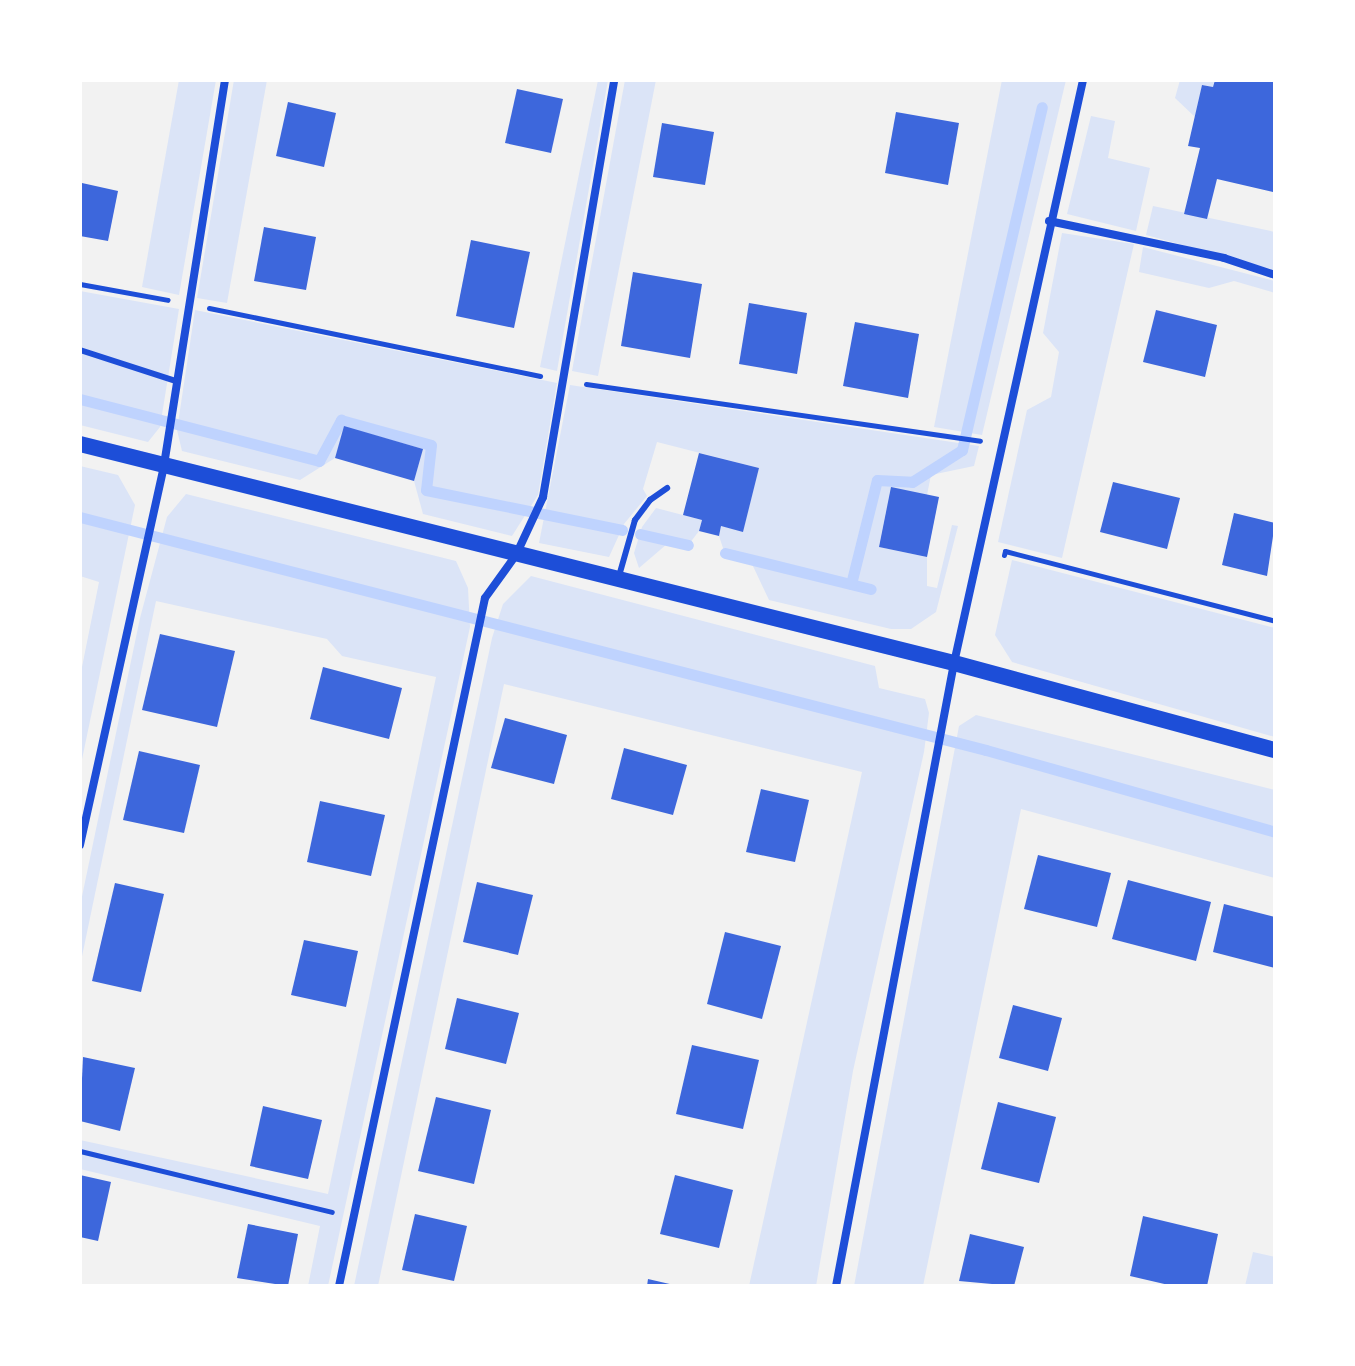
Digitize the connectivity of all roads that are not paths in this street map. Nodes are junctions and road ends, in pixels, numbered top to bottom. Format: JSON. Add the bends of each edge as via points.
{"nodes":[{"id":1,"x":225,"y":80,"type":"edge"},
{"id":2,"x":614,"y":80,"type":"edge"},
{"id":3,"x":1083,"y":80,"type":"edge"},
{"id":4,"x":1049,"y":221,"type":"junction"},
{"id":5,"x":1275,"y":275,"type":"edge"},
{"id":6,"x":80,"y":350,"type":"edge"},
{"id":7,"x":176,"y":381,"type":"junction"},
{"id":8,"x":80,"y":444,"type":"edge"},
{"id":9,"x":164,"y":465,"type":"junction"},
{"id":10,"x":667,"y":488,"type":"dead end"},
{"id":11,"x":516,"y":555,"type":"junction"},
{"id":12,"x":618,"y":580,"type":"junction"},
{"id":13,"x":954,"y":663,"type":"junction"},
{"id":14,"x":1275,"y":750,"type":"edge"},
{"id":15,"x":80,"y":845,"type":"edge"},
{"id":16,"x":339,"y":1286,"type":"edge"},
{"id":17,"x":836,"y":1286,"type":"edge"}],
"edges":[{"from":1,"to":7,"type":"street"},
{"from":2,"to":11,"type":"street","via":[[543,497]]},
{"from":3,"to":4,"type":"street"},
{"from":4,"to":5,"type":"street","via":[[1224,258]]},
{"from":4,"to":13,"type":"street"},
{"from":6,"to":7,"type":"lane"},
{"from":7,"to":9,"type":"street"},
{"from":8,"to":9,"type":"main road"},
{"from":9,"to":11,"type":"main road"},
{"from":9,"to":15,"type":"street"},
{"from":10,"to":12,"type":"lane","via":[[635,520]]},
{"from":11,"to":12,"type":"main road"},
{"from":11,"to":16,"type":"street","via":[[485,598]]},
{"from":12,"to":13,"type":"main road"},
{"from":13,"to":14,"type":"main road"},
{"from":13,"to":17,"type":"street"}]}
